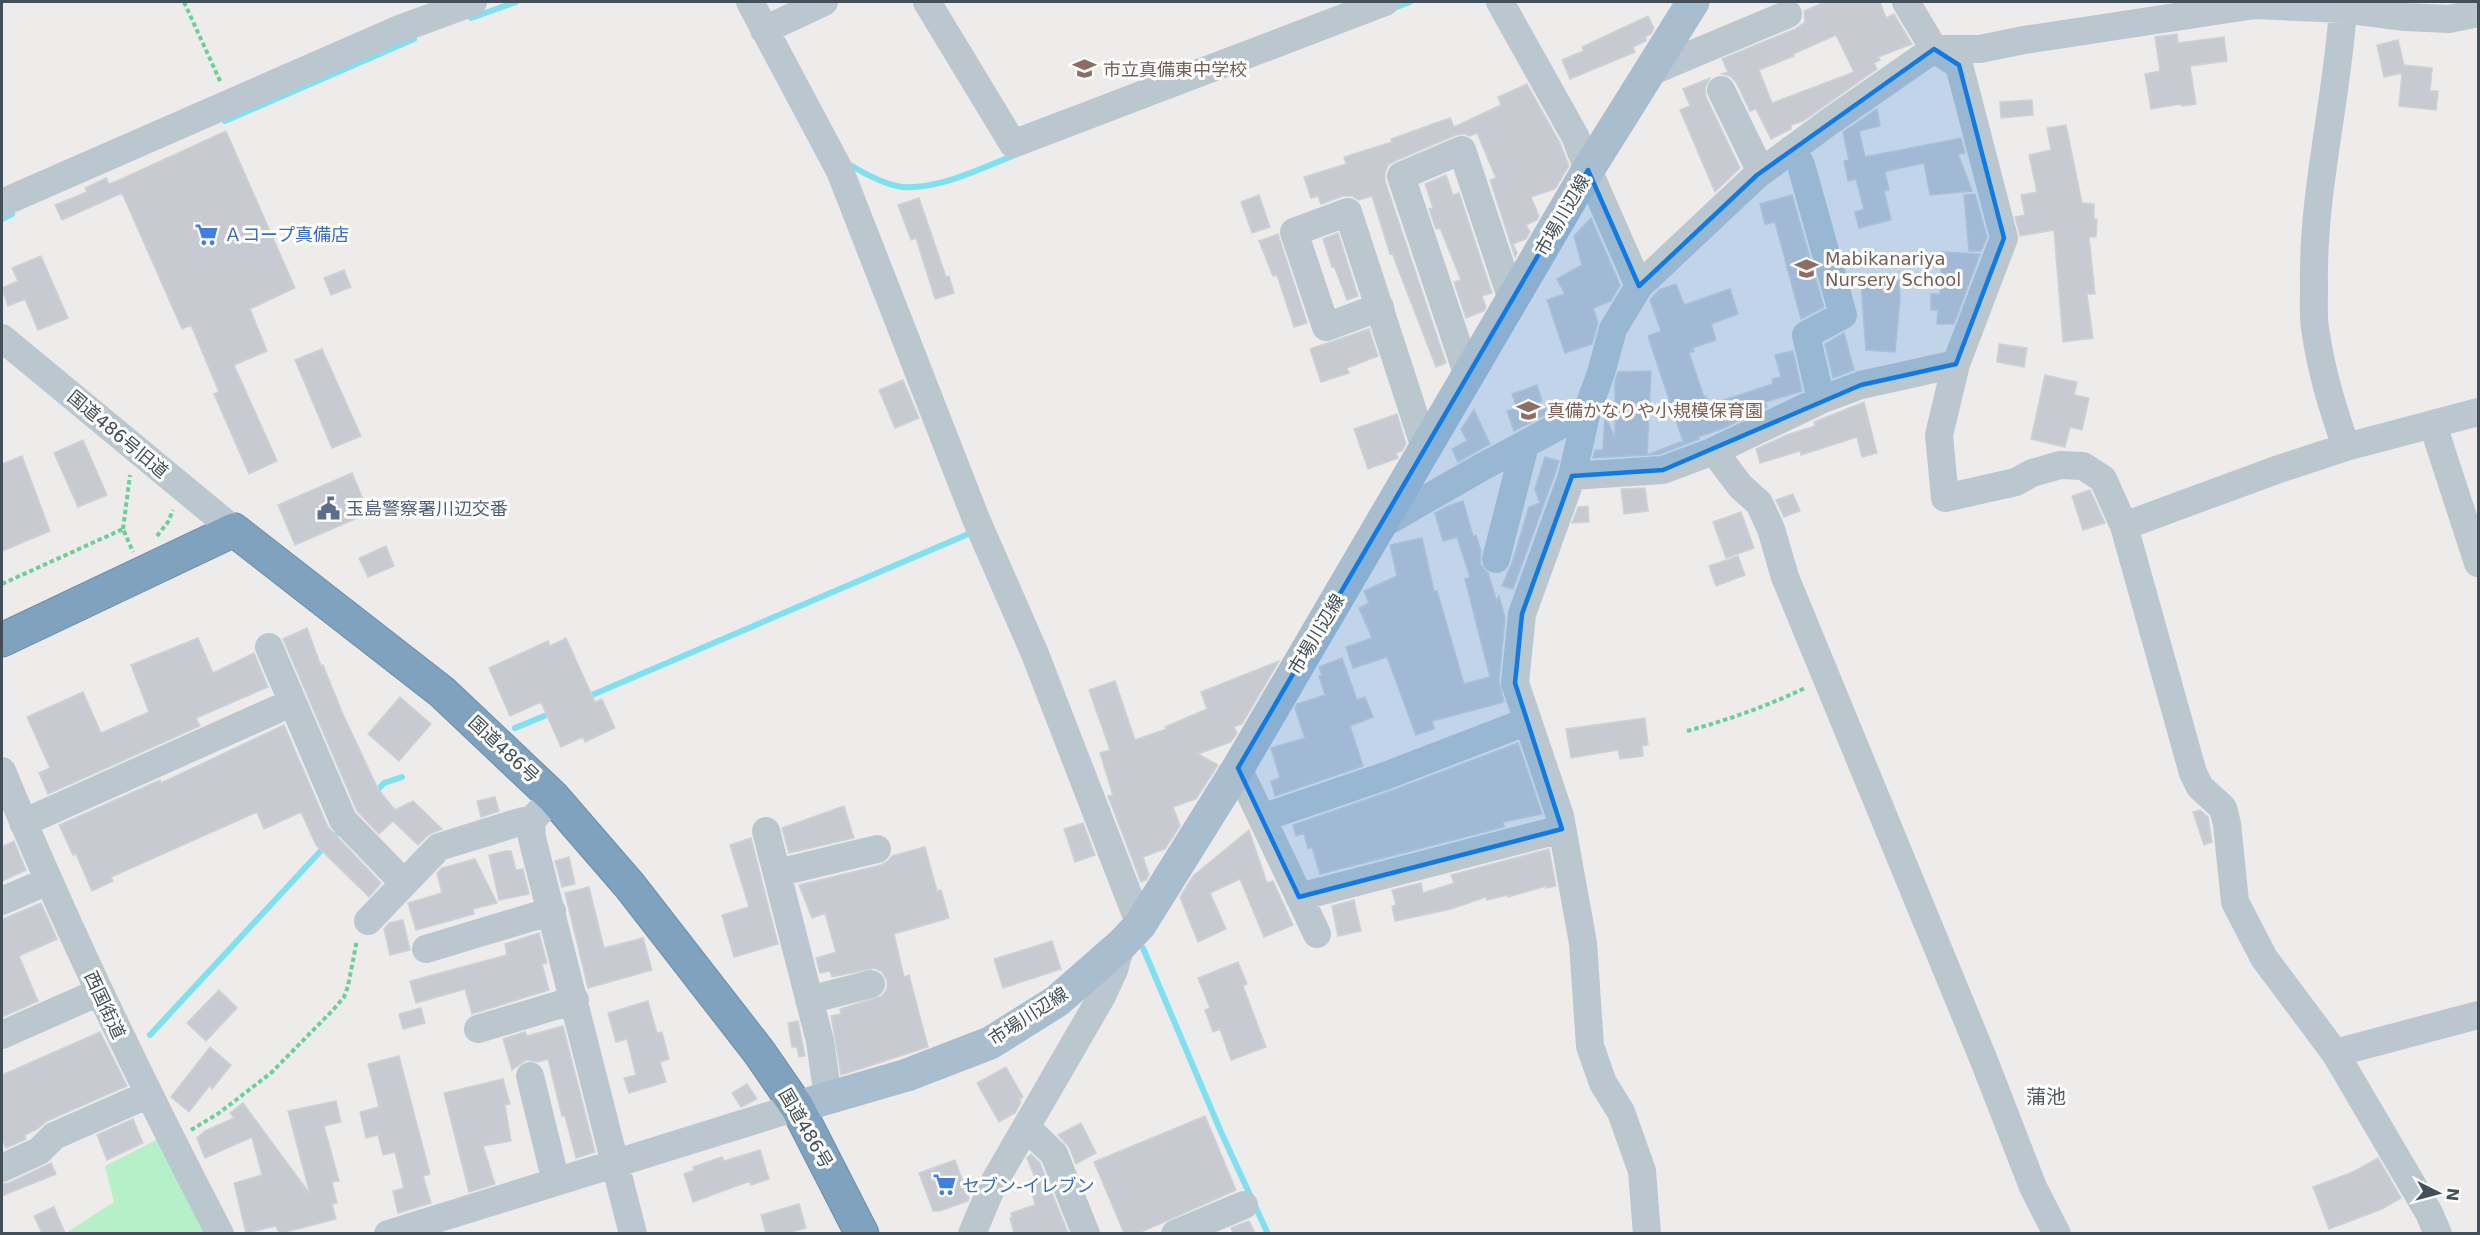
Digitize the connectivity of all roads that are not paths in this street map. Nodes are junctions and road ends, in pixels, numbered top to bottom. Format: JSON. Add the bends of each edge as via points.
{"nodes":[{"id":1,"x":473,"y":2,"type":"edge"},
{"id":2,"x":750,"y":2,"type":"edge"},
{"id":3,"x":825,"y":2,"type":"edge"},
{"id":4,"x":927,"y":2,"type":"edge"},
{"id":5,"x":1385,"y":2,"type":"edge"},
{"id":6,"x":1500,"y":2,"type":"edge"},
{"id":7,"x":1693,"y":2,"type":"edge"},
{"id":8,"x":1906,"y":2,"type":"edge"},
{"id":9,"x":2343,"y":9,"type":"junction"},
{"id":10,"x":2478,"y":13,"type":"edge"},
{"id":11,"x":1788,"y":14,"type":"dead end"},
{"id":12,"x":772,"y":26,"type":"junction"},
{"id":13,"x":1934,"y":50,"type":"junction"},
{"id":14,"x":1650,"y":72,"type":"junction"},
{"id":15,"x":1721,"y":90,"type":"dead end"},
{"id":16,"x":1792,"y":149,"type":"junction"},
{"id":17,"x":1588,"y":170,"type":"junction"},
{"id":18,"x":1761,"y":172,"type":"junction"},
{"id":19,"x":2,"y":203,"type":"edge"},
{"id":20,"x":1639,"y":286,"type":"junction"},
{"id":21,"x":1512,"y":300,"type":"junction"},
{"id":22,"x":1380,"y":307,"type":"dead end"},
{"id":23,"x":2,"y":338,"type":"edge"},
{"id":24,"x":1956,"y":364,"type":"junction"},
{"id":25,"x":1468,"y":376,"type":"junction"},
{"id":26,"x":1821,"y":400,"type":"junction"},
{"id":27,"x":1587,"y":411,"type":"junction"},
{"id":28,"x":2478,"y":412,"type":"edge"},
{"id":29,"x":2433,"y":425,"type":"junction"},
{"id":30,"x":1525,"y":445,"type":"junction"},
{"id":31,"x":2346,"y":447,"type":"junction"},
{"id":32,"x":1425,"y":448,"type":"junction"},
{"id":33,"x":1714,"y":451,"type":"junction"},
{"id":34,"x":1572,"y":476,"type":"junction"},
{"id":35,"x":1381,"y":525,"type":"junction"},
{"id":36,"x":2124,"y":526,"type":"junction"},
{"id":37,"x":234,"y":530,"type":"junction"},
{"id":38,"x":1496,"y":559,"type":"dead end"},
{"id":39,"x":2478,"y":563,"type":"edge"},
{"id":40,"x":2,"y":640,"type":"edge"},
{"id":41,"x":268,"y":647,"type":"dead end"},
{"id":42,"x":291,"y":703,"type":"junction"},
{"id":43,"x":1528,"y":721,"type":"junction"},
{"id":44,"x":1238,"y":768,"type":"junction"},
{"id":45,"x":2,"y":771,"type":"edge"},
{"id":46,"x":553,"y":797,"type":"junction"},
{"id":47,"x":1262,"y":818,"type":"junction"},
{"id":48,"x":531,"y":821,"type":"junction"},
{"id":49,"x":23,"y":823,"type":"junction"},
{"id":50,"x":1562,"y":829,"type":"junction"},
{"id":51,"x":766,"y":831,"type":"dead end"},
{"id":52,"x":878,"y":849,"type":"dead end"},
{"id":53,"x":777,"y":873,"type":"junction"},
{"id":54,"x":48,"y":881,"type":"junction"},
{"id":55,"x":404,"y":883,"type":"junction"},
{"id":56,"x":1299,"y":897,"type":"junction"},
{"id":57,"x":2,"y":901,"type":"edge"},
{"id":58,"x":552,"y":911,"type":"junction"},
{"id":59,"x":368,"y":921,"type":"road end"},
{"id":60,"x":1317,"y":934,"type":"dead end"},
{"id":61,"x":1131,"y":935,"type":"junction"},
{"id":62,"x":426,"y":949,"type":"dead end"},
{"id":63,"x":871,"y":984,"type":"dead end"},
{"id":64,"x":99,"y":992,"type":"junction"},
{"id":65,"x":575,"y":1000,"type":"junction"},
{"id":66,"x":809,"y":1000,"type":"junction"},
{"id":67,"x":2478,"y":1015,"type":"edge"},
{"id":68,"x":478,"y":1029,"type":"dead end"},
{"id":69,"x":2,"y":1035,"type":"edge"},
{"id":70,"x":2335,"y":1053,"type":"junction"},
{"id":71,"x":530,"y":1076,"type":"dead end"},
{"id":72,"x":147,"y":1095,"type":"junction"},
{"id":73,"x":828,"y":1098,"type":"junction"},
{"id":74,"x":796,"y":1107,"type":"junction"},
{"id":75,"x":1026,"y":1127,"type":"junction"},
{"id":76,"x":615,"y":1164,"type":"junction"},
{"id":77,"x":2,"y":1168,"type":"edge"},
{"id":78,"x":556,"y":1182,"type":"junction"},
{"id":79,"x":1244,"y":1205,"type":"dead end"},
{"id":80,"x":220,"y":1233,"type":"edge"},
{"id":81,"x":388,"y":1233,"type":"edge"},
{"id":82,"x":633,"y":1233,"type":"edge"},
{"id":83,"x":862,"y":1233,"type":"edge"},
{"id":84,"x":972,"y":1233,"type":"edge"},
{"id":85,"x":1086,"y":1233,"type":"edge"},
{"id":86,"x":1175,"y":1233,"type":"edge"},
{"id":87,"x":1647,"y":1233,"type":"edge"},
{"id":88,"x":2057,"y":1233,"type":"edge"},
{"id":89,"x":2438,"y":1233,"type":"edge"}],
"edges":[{"from":1,"to":19,"type":"street","via":[[397,30]]},
{"from":2,"to":12,"type":"street"},
{"from":3,"to":12,"type":"street"},
{"from":4,"to":5,"type":"street","via":[[1013,144]]},
{"from":6,"to":17,"type":"street","via":[[1575,136]]},
{"from":7,"to":14,"type":"main road","name":"市場川辺線"},
{"from":8,"to":13,"type":"street"},
{"from":9,"to":10,"type":"street","via":[[2449,19]]},
{"from":9,"to":13,"type":"street","via":[[2255,5],[1980,49]]},
{"from":9,"to":31,"type":"street","via":[[2318,194],[2313,264],[2315,326],[2325,386]]},
{"from":11,"to":14,"type":"street"},
{"from":12,"to":61,"type":"street","via":[[840,171],[976,519],[1035,654]]},
{"from":13,"to":16,"type":"street"},
{"from":13,"to":24,"type":"street","via":[[1959,65],[2004,238]]},
{"from":14,"to":17,"type":"main road","name":"市場川辺線"},
{"from":15,"to":18,"type":"street"},
{"from":16,"to":18,"type":"street"},
{"from":16,"to":26,"type":"street","via":[[1801,165],[1843,315],[1806,335]]},
{"from":17,"to":20,"type":"street"},
{"from":17,"to":21,"type":"main road","name":"市場川辺線"},
{"from":18,"to":20,"type":"street"},
{"from":20,"to":27,"type":"street","via":[[1613,329]]},
{"from":21,"to":25,"type":"main road","name":"市場川辺線"},
{"from":21,"to":25,"type":"street","via":[[1462,150],[1401,176]]},
{"from":22,"to":32,"type":"street"},
{"from":23,"to":37,"type":"street","name":"国道486号旧道"},
{"from":24,"to":26,"type":"street"},
{"from":24,"to":36,"type":"street","via":[[1940,435],[1945,498],[2016,482],[2060,465],[2083,466],[2103,479]]},
{"from":25,"to":32,"type":"main road","name":"市場川辺線"},
{"from":26,"to":33,"type":"street"},
{"from":27,"to":30,"type":"street"},
{"from":27,"to":34,"type":"street"},
{"from":28,"to":29,"type":"street"},
{"from":29,"to":31,"type":"street"},
{"from":29,"to":39,"type":"street"},
{"from":30,"to":35,"type":"street"},
{"from":30,"to":38,"type":"street"},
{"from":31,"to":36,"type":"street"},
{"from":32,"to":35,"type":"main road","name":"市場川辺線"},
{"from":33,"to":34,"type":"street","via":[[1663,470]]},
{"from":33,"to":88,"type":"street","via":[[1740,486],[1759,503],[1771,529],[1785,577],[2033,1187]]},
{"from":34,"to":43,"type":"street","via":[[1522,614],[1515,683]]},
{"from":35,"to":44,"type":"main road","name":"市場川辺線"},
{"from":36,"to":70,"type":"street","via":[[2193,773],[2200,787],[2223,808],[2235,902],[2264,957]]},
{"from":37,"to":40,"type":"highway"},
{"from":37,"to":46,"type":"highway","name":"国道486号","via":[[442,692]]},
{"from":41,"to":42,"type":"street"},
{"from":42,"to":49,"type":"street"},
{"from":42,"to":55,"type":"street","via":[[346,823]]},
{"from":43,"to":47,"type":"street"},
{"from":43,"to":50,"type":"street"},
{"from":44,"to":47,"type":"street"},
{"from":44,"to":61,"type":"main road","name":"市場川辺線"},
{"from":45,"to":49,"type":"street","name":"西国街道"},
{"from":46,"to":48,"type":"street"},
{"from":46,"to":74,"type":"highway","name":"国道486号","via":[[637,895],[759,1052]]},
{"from":47,"to":56,"type":"street"},
{"from":48,"to":55,"type":"street","via":[[439,847]]},
{"from":48,"to":58,"type":"street"},
{"from":49,"to":54,"type":"street","name":"西国街道"},
{"from":50,"to":56,"type":"street"},
{"from":50,"to":87,"type":"street","via":[[1583,943],[1590,1046],[1603,1083],[1621,1112],[1642,1171]]},
{"from":51,"to":53,"type":"street"},
{"from":52,"to":53,"type":"street"},
{"from":53,"to":66,"type":"street"},
{"from":54,"to":57,"type":"street"},
{"from":54,"to":64,"type":"street","name":"西国街道"},
{"from":55,"to":59,"type":"street"},
{"from":56,"to":60,"type":"street"},
{"from":58,"to":62,"type":"street"},
{"from":58,"to":65,"type":"street"},
{"from":61,"to":73,"type":"main road","name":"市場川辺線","via":[[1057,1001],[990,1043],[907,1075]]},
{"from":61,"to":75,"type":"street","via":[[1102,996]]},
{"from":63,"to":66,"type":"street"},
{"from":64,"to":69,"type":"street"},
{"from":64,"to":72,"type":"street","name":"西国街道"},
{"from":65,"to":68,"type":"street"},
{"from":65,"to":76,"type":"street"},
{"from":66,"to":73,"type":"street"},
{"from":67,"to":70,"type":"street"},
{"from":70,"to":89,"type":"street"},
{"from":71,"to":78,"type":"street"},
{"from":72,"to":77,"type":"street","via":[[54,1136],[39,1151]]},
{"from":72,"to":80,"type":"street","name":"西国街道"},
{"from":73,"to":74,"type":"main road","name":"市場川辺線"},
{"from":74,"to":76,"type":"street"},
{"from":74,"to":83,"type":"highway","name":"国道486号"},
{"from":75,"to":84,"type":"street","via":[[993,1184]]},
{"from":75,"to":85,"type":"street","via":[[1054,1154]]},
{"from":76,"to":78,"type":"street"},
{"from":76,"to":82,"type":"street"},
{"from":78,"to":81,"type":"street"},
{"from":79,"to":86,"type":"street"}]}
